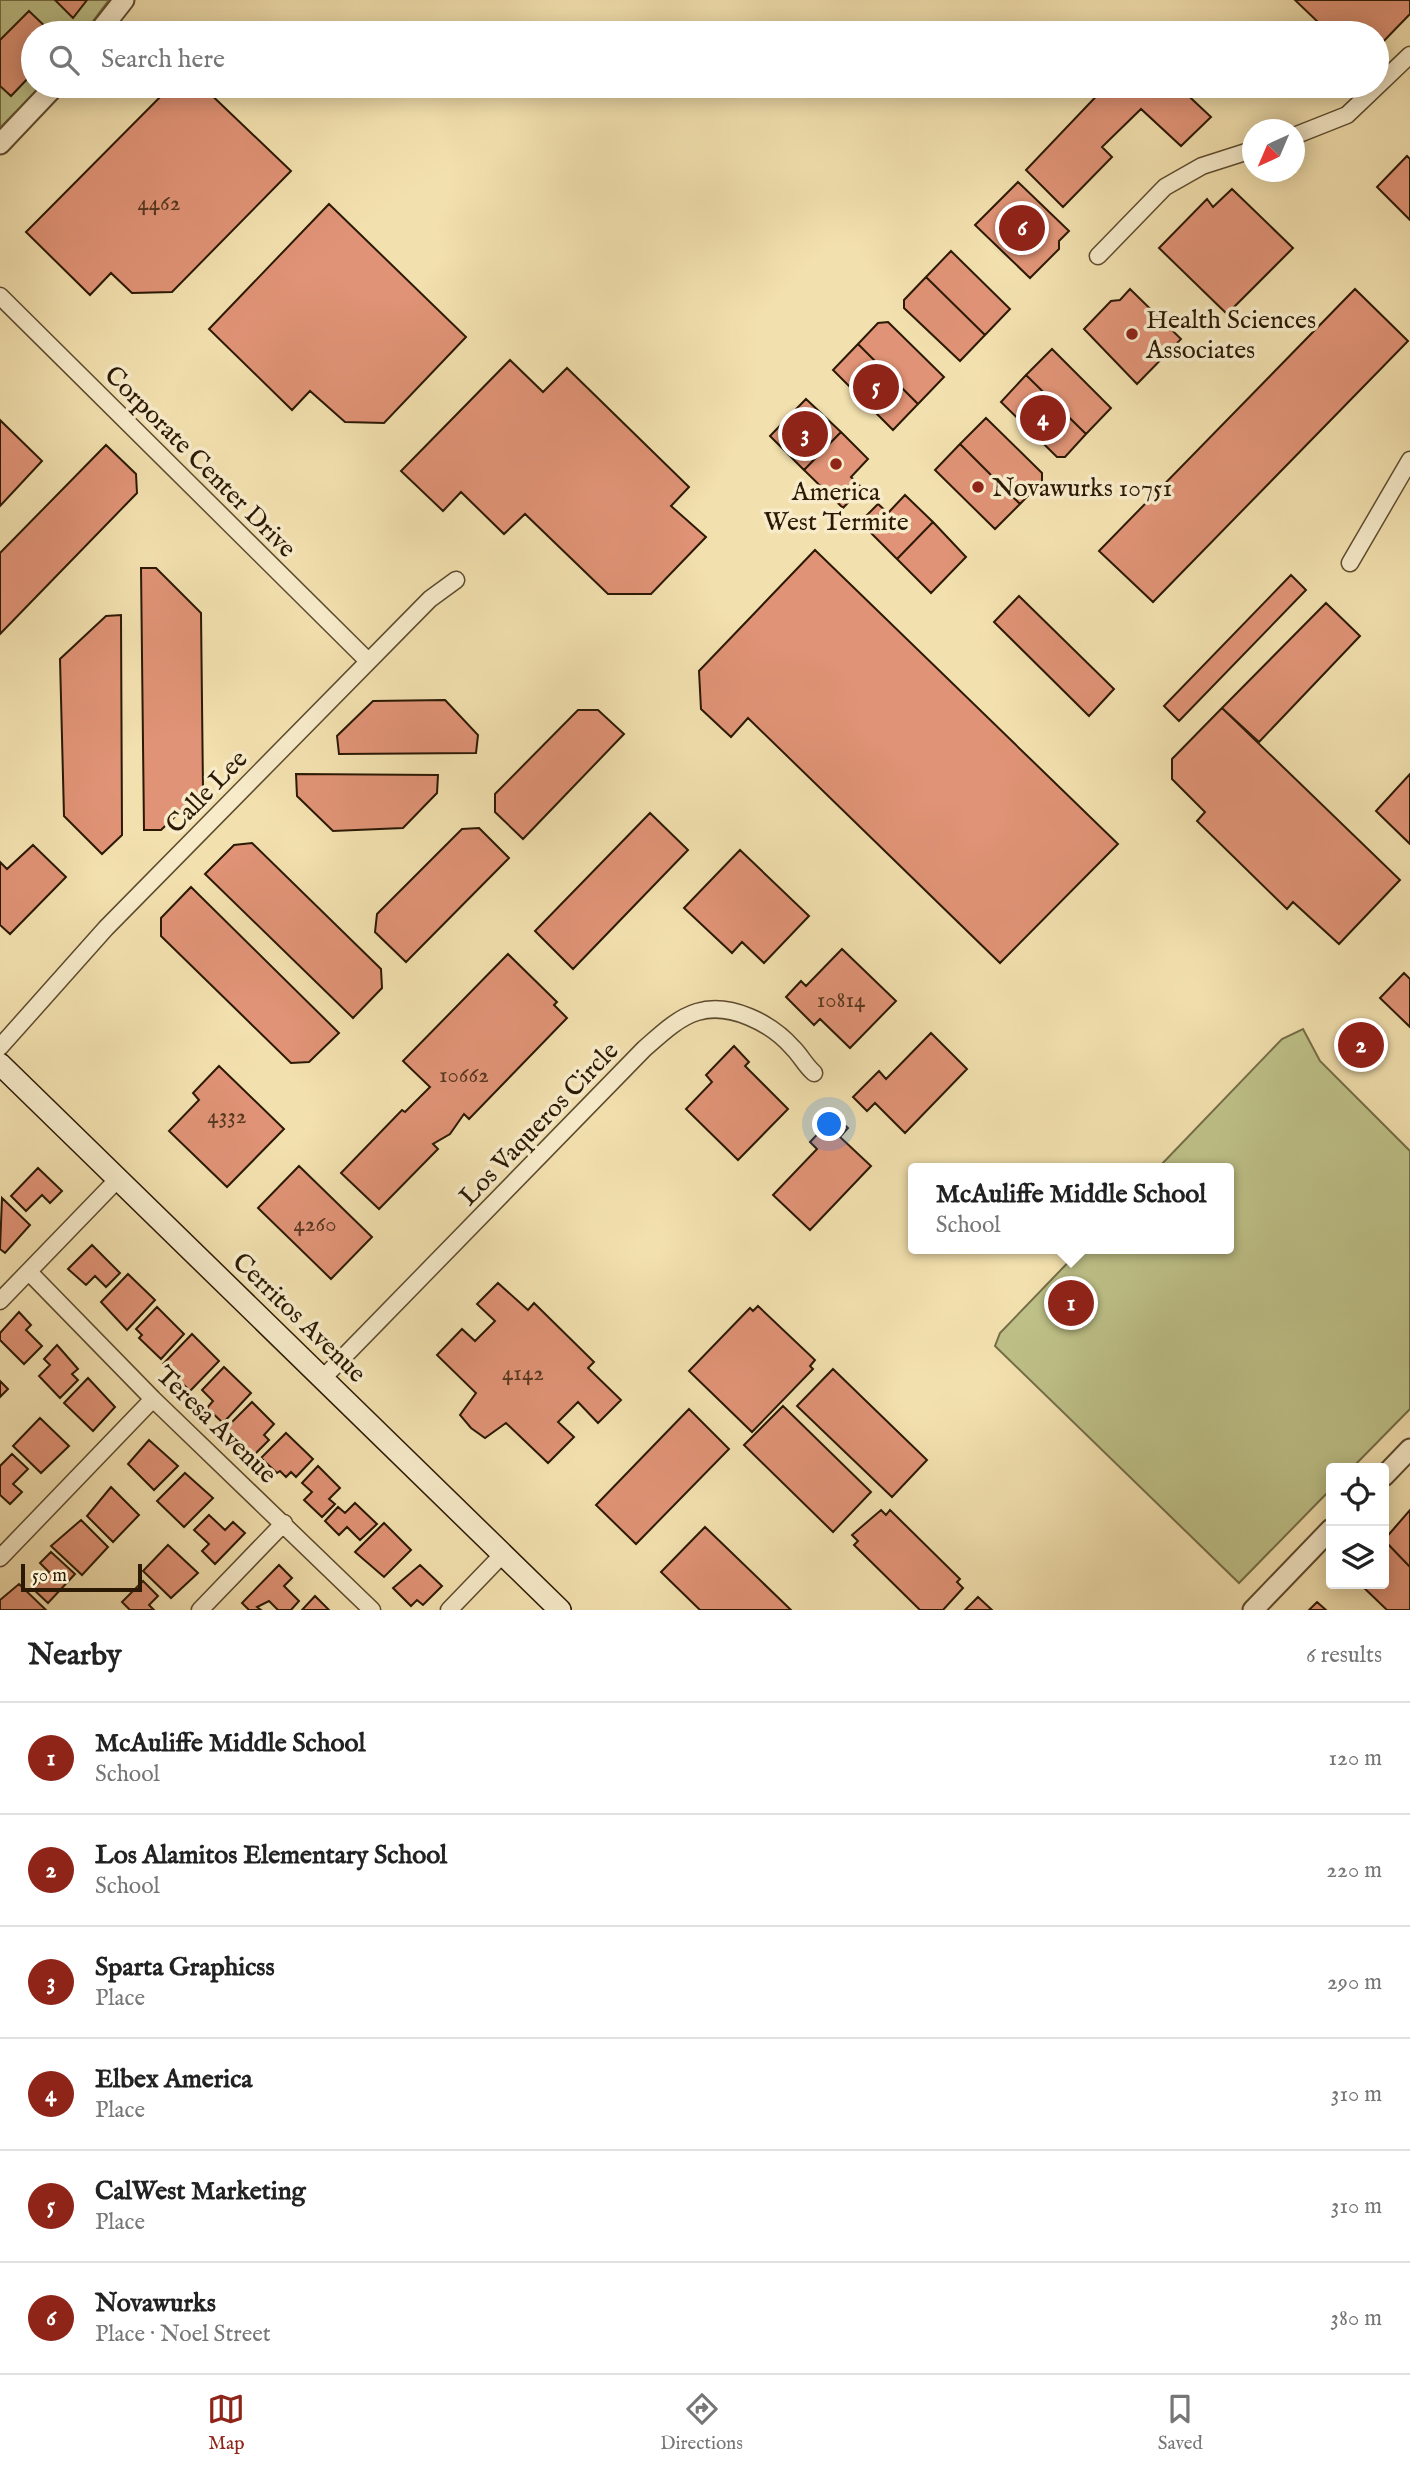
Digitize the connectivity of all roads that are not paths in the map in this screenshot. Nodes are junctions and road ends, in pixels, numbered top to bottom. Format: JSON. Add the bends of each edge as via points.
{"nodes":[{"id":1,"x":124,"y":0,"type":"edge"},
{"id":2,"x":107,"y":21,"type":"edge"},
{"id":3,"x":1410,"y":55,"type":"edge"},
{"id":4,"x":1389,"y":75,"type":"edge"},
{"id":5,"x":44,"y":98,"type":"edge"},
{"id":6,"x":1365,"y":98,"type":"edge"},
{"id":7,"x":1305,"y":132,"type":"edge"},
{"id":8,"x":0,"y":144,"type":"edge"},
{"id":9,"x":1242,"y":153,"type":"edge"},
{"id":10,"x":1098,"y":256,"type":"dead end"},
{"id":11,"x":0,"y":296,"type":"edge"},
{"id":12,"x":1410,"y":460,"type":"edge"},
{"id":13,"x":1350,"y":563,"type":"dead end"},
{"id":14,"x":457,"y":580,"type":"dead end"},
{"id":15,"x":368,"y":661,"type":"junction"},
{"id":16,"x":0,"y":1047,"type":"edge"},
{"id":17,"x":0,"y":1064,"type":"edge"},
{"id":18,"x":814,"y":1073,"type":"dead end"},
{"id":19,"x":117,"y":1180,"type":"junction"},
{"id":20,"x":29,"y":1272,"type":"junction"},
{"id":21,"x":0,"y":1301,"type":"edge"},
{"id":22,"x":323,"y":1378,"type":"junction"},
{"id":23,"x":153,"y":1399,"type":"junction"},
{"id":24,"x":1410,"y":1449,"type":"edge"},
{"id":25,"x":1389,"y":1471,"type":"edge"},
{"id":26,"x":284,"y":1523,"type":"junction"},
{"id":27,"x":1326,"y":1535,"type":"edge"},
{"id":28,"x":503,"y":1554,"type":"junction"},
{"id":29,"x":0,"y":1558,"type":"edge"},
{"id":30,"x":200,"y":1610,"type":"edge"},
{"id":31,"x":372,"y":1610,"type":"edge"},
{"id":32,"x":449,"y":1610,"type":"edge"},
{"id":33,"x":560,"y":1610,"type":"edge"},
{"id":34,"x":1252,"y":1610,"type":"edge"}],
"edges":[{"from":1,"to":2,"type":"street"},
{"from":3,"to":4,"type":"street"},
{"from":5,"to":8,"type":"street"},
{"from":6,"to":7,"type":"street","via":[[1347,115]]},
{"from":9,"to":10,"type":"street","via":[[1202,166],[1165,187]]},
{"from":11,"to":15,"type":"street","name":"Corporate Center Drive"},
{"from":12,"to":13,"type":"street"},
{"from":14,"to":15,"type":"street","name":"Calle Lee","via":[[430,599]]},
{"from":15,"to":16,"type":"street","name":"Calle Lee","via":[[106,928]]},
{"from":17,"to":19,"type":"main road","name":"Cerritos Avenue"},
{"from":18,"to":22,"type":"street","name":"Los Vaqueros Circle","via":[[794,1048],[746,1015],[723,1009],[696,1012],[673,1024]]},
{"from":19,"to":20,"type":"street"},
{"from":19,"to":22,"type":"main road","name":"Cerritos Avenue"},
{"from":20,"to":21,"type":"street"},
{"from":20,"to":23,"type":"street","name":"Teresa Avenue"},
{"from":22,"to":28,"type":"main road","name":"Cerritos Avenue"},
{"from":23,"to":26,"type":"street","name":"Teresa Avenue"},
{"from":23,"to":29,"type":"street"},
{"from":24,"to":25,"type":"street"},
{"from":26,"to":30,"type":"street"},
{"from":26,"to":31,"type":"street","name":"Teresa Avenue"},
{"from":27,"to":34,"type":"street"},
{"from":28,"to":32,"type":"street"},
{"from":28,"to":33,"type":"main road","name":"Cerritos Avenue"}]}
